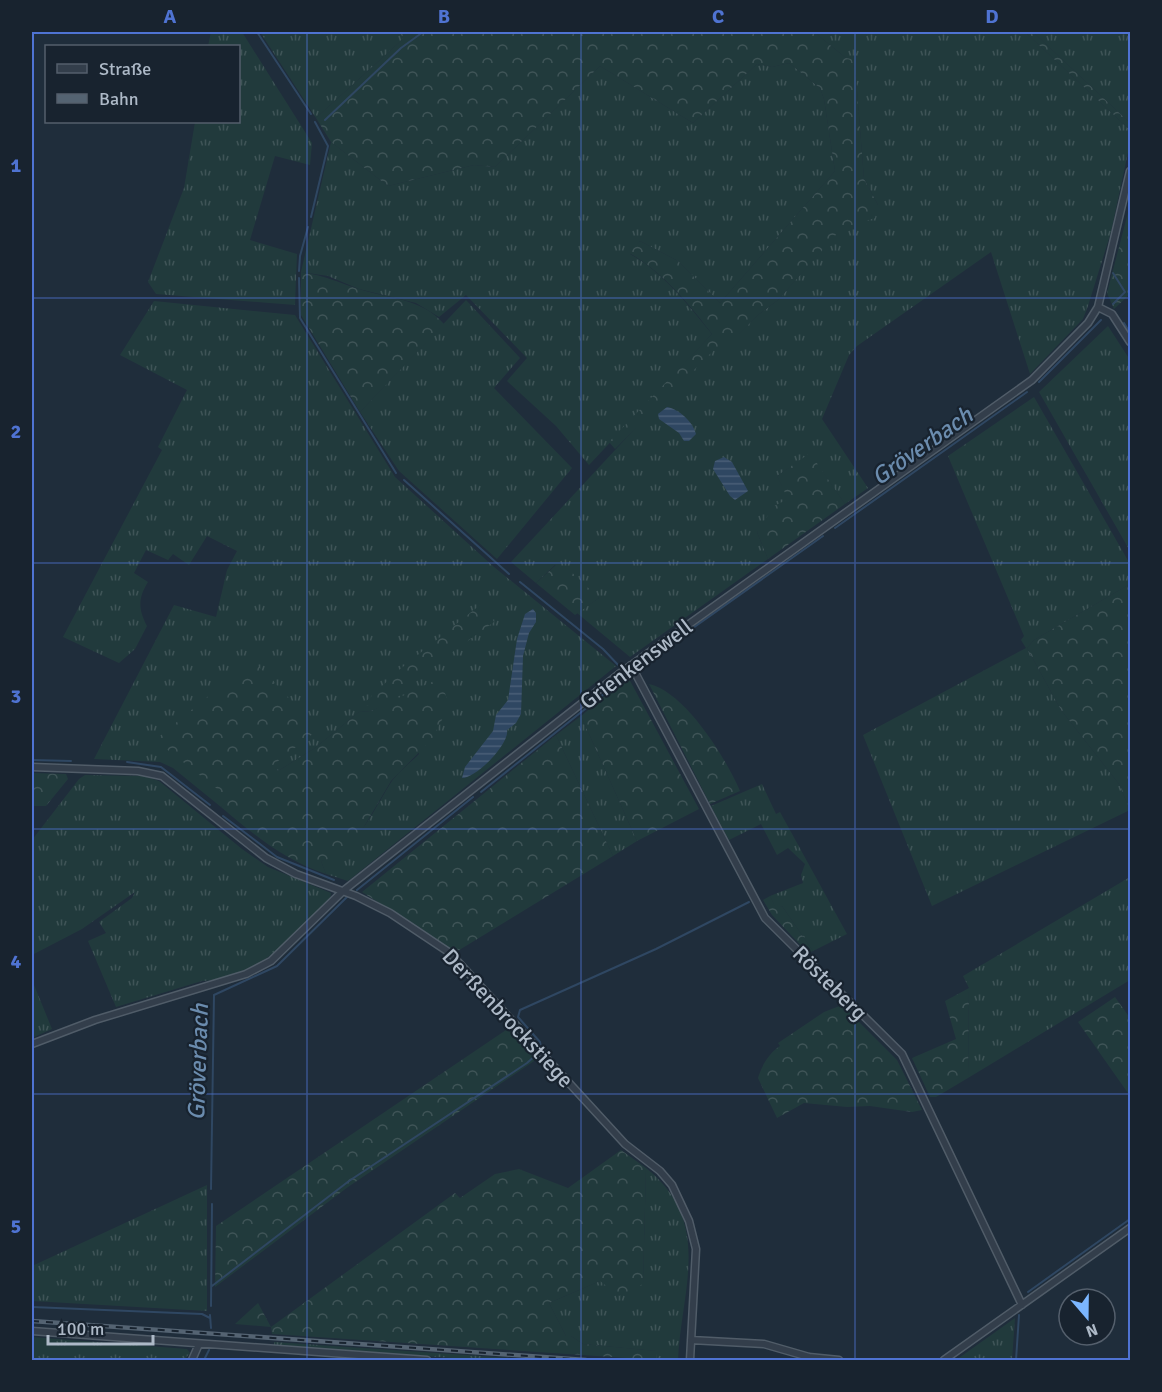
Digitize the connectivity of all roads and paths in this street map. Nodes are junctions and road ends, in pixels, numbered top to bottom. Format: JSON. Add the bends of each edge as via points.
{"nodes":[{"id":1,"x":1131,"y":171,"type":"edge"},
{"id":2,"x":1098,"y":307,"type":"junction"},
{"id":3,"x":1131,"y":342,"type":"edge"},
{"id":4,"x":631,"y":665,"type":"junction"},
{"id":5,"x":32,"y":768,"type":"edge"},
{"id":6,"x":343,"y":891,"type":"junction"},
{"id":7,"x":32,"y":1044,"type":"edge"},
{"id":8,"x":1131,"y":1228,"type":"edge"},
{"id":9,"x":1022,"y":1305,"type":"junction"},
{"id":10,"x":32,"y":1330,"type":"edge"},
{"id":11,"x":691,"y":1340,"type":"junction"},
{"id":12,"x":200,"y":1344,"type":"junction"},
{"id":13,"x":192,"y":1360,"type":"edge"},
{"id":14,"x":426,"y":1360,"type":"edge"},
{"id":15,"x":690,"y":1360,"type":"edge"},
{"id":16,"x":839,"y":1360,"type":"edge"},
{"id":17,"x":944,"y":1360,"type":"edge"}],
"edges":[{"from":1,"to":2,"type":"street","name":"Grienkenswell"},
{"from":2,"to":3,"type":"street","via":[[1112,314]]},
{"from":2,"to":4,"type":"street","name":"Grienkenswell","via":[[1088,323],[1032,380]]},
{"from":4,"to":6,"type":"street","name":"Grienkenswell"},
{"from":4,"to":9,"type":"street","name":"Rösteberg","via":[[765,918],[902,1054]]},
{"from":5,"to":6,"type":"street","name":"Derßenbrockstiege","via":[[158,774],[266,858]]},
{"from":6,"to":7,"type":"street","name":"Grienkenswell","via":[[282,952],[256,970],[95,1020]]},
{"from":6,"to":11,"type":"street","name":"Derßenbrockstiege","via":[[390,913],[450,953],[625,1144],[672,1185],[689,1221],[696,1250]]},
{"from":8,"to":9,"type":"street"},
{"from":9,"to":17,"type":"street"},
{"from":10,"to":12,"type":"street"},
{"from":11,"to":15,"type":"street","name":"Derßenbrockstiege"},
{"from":11,"to":16,"type":"street","via":[[764,1344],[809,1357]]},
{"from":12,"to":13,"type":"street"},
{"from":12,"to":14,"type":"street"}]}
